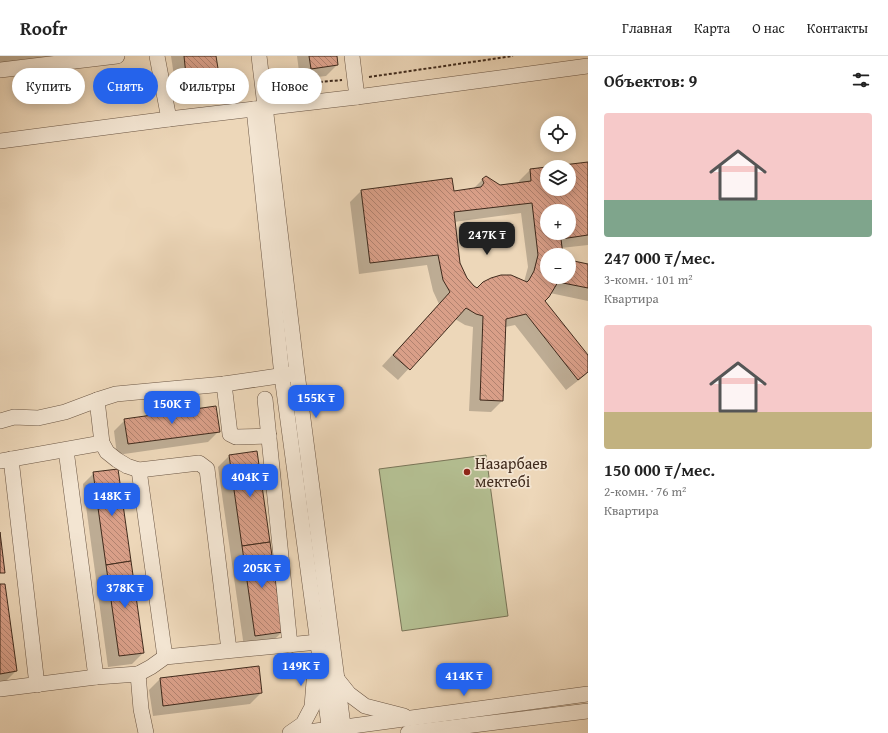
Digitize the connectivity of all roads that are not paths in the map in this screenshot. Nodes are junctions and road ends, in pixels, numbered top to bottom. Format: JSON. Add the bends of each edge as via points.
{"nodes":[{"id":1,"x":117,"y":56,"type":"edge"},
{"id":2,"x":157,"y":56,"type":"edge"},
{"id":3,"x":259,"y":56,"type":"edge"},
{"id":4,"x":352,"y":56,"type":"edge"},
{"id":5,"x":588,"y":66,"type":"edge"},
{"id":6,"x":0,"y":70,"type":"edge"},
{"id":7,"x":357,"y":97,"type":"junction"},
{"id":8,"x":259,"y":109,"type":"junction"},
{"id":9,"x":169,"y":118,"type":"junction"},
{"id":10,"x":0,"y":141,"type":"edge"},
{"id":11,"x":289,"y":375,"type":"junction"},
{"id":12,"x":224,"y":384,"type":"junction"},
{"id":13,"x":265,"y":399,"type":"dead end"},
{"id":14,"x":97,"y":400,"type":"junction"},
{"id":15,"x":0,"y":421,"type":"edge"},
{"id":16,"x":269,"y":436,"type":"junction"},
{"id":17,"x":102,"y":443,"type":"junction"},
{"id":18,"x":66,"y":450,"type":"junction"},
{"id":19,"x":6,"y":460,"type":"edge"},
{"id":20,"x":139,"y":470,"type":"junction"},
{"id":21,"x":290,"y":644,"type":"junction"},
{"id":22,"x":319,"y":645,"type":"junction"},
{"id":23,"x":229,"y":650,"type":"junction"},
{"id":24,"x":165,"y":657,"type":"junction"},
{"id":25,"x":138,"y":674,"type":"junction"},
{"id":26,"x":96,"y":677,"type":"junction"},
{"id":27,"x":337,"y":679,"type":"junction"},
{"id":28,"x":37,"y":685,"type":"junction"},
{"id":29,"x":0,"y":689,"type":"edge"},
{"id":30,"x":588,"y":694,"type":"edge"},
{"id":31,"x":588,"y":711,"type":"edge"},
{"id":32,"x":413,"y":718,"type":"junction"},
{"id":33,"x":337,"y":730,"type":"edge"},
{"id":34,"x":146,"y":733,"type":"edge"},
{"id":35,"x":290,"y":733,"type":"edge"},
{"id":36,"x":301,"y":733,"type":"edge"},
{"id":37,"x":408,"y":733,"type":"edge"}],
"edges":[{"from":1,"to":6,"type":"street"},
{"from":2,"to":9,"type":"street"},
{"from":3,"to":8,"type":"street","via":[[262,88]]},
{"from":4,"to":7,"type":"street"},
{"from":5,"to":7,"type":"street"},
{"from":7,"to":8,"type":"street"},
{"from":8,"to":9,"type":"street"},
{"from":8,"to":11,"type":"street"},
{"from":9,"to":10,"type":"street"},
{"from":11,"to":12,"type":"street"},
{"from":11,"to":22,"type":"street"},
{"from":11,"to":27,"type":"street"},
{"from":12,"to":14,"type":"street","via":[[116,394]]},
{"from":12,"to":16,"type":"street","via":[[230,434],[236,437]]},
{"from":13,"to":16,"type":"street"},
{"from":14,"to":15,"type":"street","via":[[66,412],[38,418],[14,417]]},
{"from":14,"to":17,"type":"street"},
{"from":16,"to":21,"type":"street"},
{"from":17,"to":18,"type":"street"},
{"from":17,"to":20,"type":"street","via":[[116,460]]},
{"from":18,"to":19,"type":"street"},
{"from":18,"to":26,"type":"street"},
{"from":19,"to":28,"type":"street"},
{"from":20,"to":23,"type":"street","via":[[199,463],[207,469]]},
{"from":20,"to":24,"type":"street"},
{"from":21,"to":22,"type":"street"},
{"from":21,"to":23,"type":"street"},
{"from":22,"to":33,"type":"street"},
{"from":22,"to":35,"type":"street","via":[[312,707],[303,724]]},
{"from":23,"to":24,"type":"street"},
{"from":24,"to":25,"type":"street"},
{"from":25,"to":26,"type":"street"},
{"from":25,"to":34,"type":"street"},
{"from":26,"to":28,"type":"street"},
{"from":27,"to":32,"type":"street","via":[[349,694],[365,706]]},
{"from":27,"to":33,"type":"street"},
{"from":28,"to":29,"type":"street"},
{"from":30,"to":32,"type":"street"},
{"from":31,"to":37,"type":"street"},
{"from":32,"to":33,"type":"street"},
{"from":33,"to":36,"type":"street"}]}
